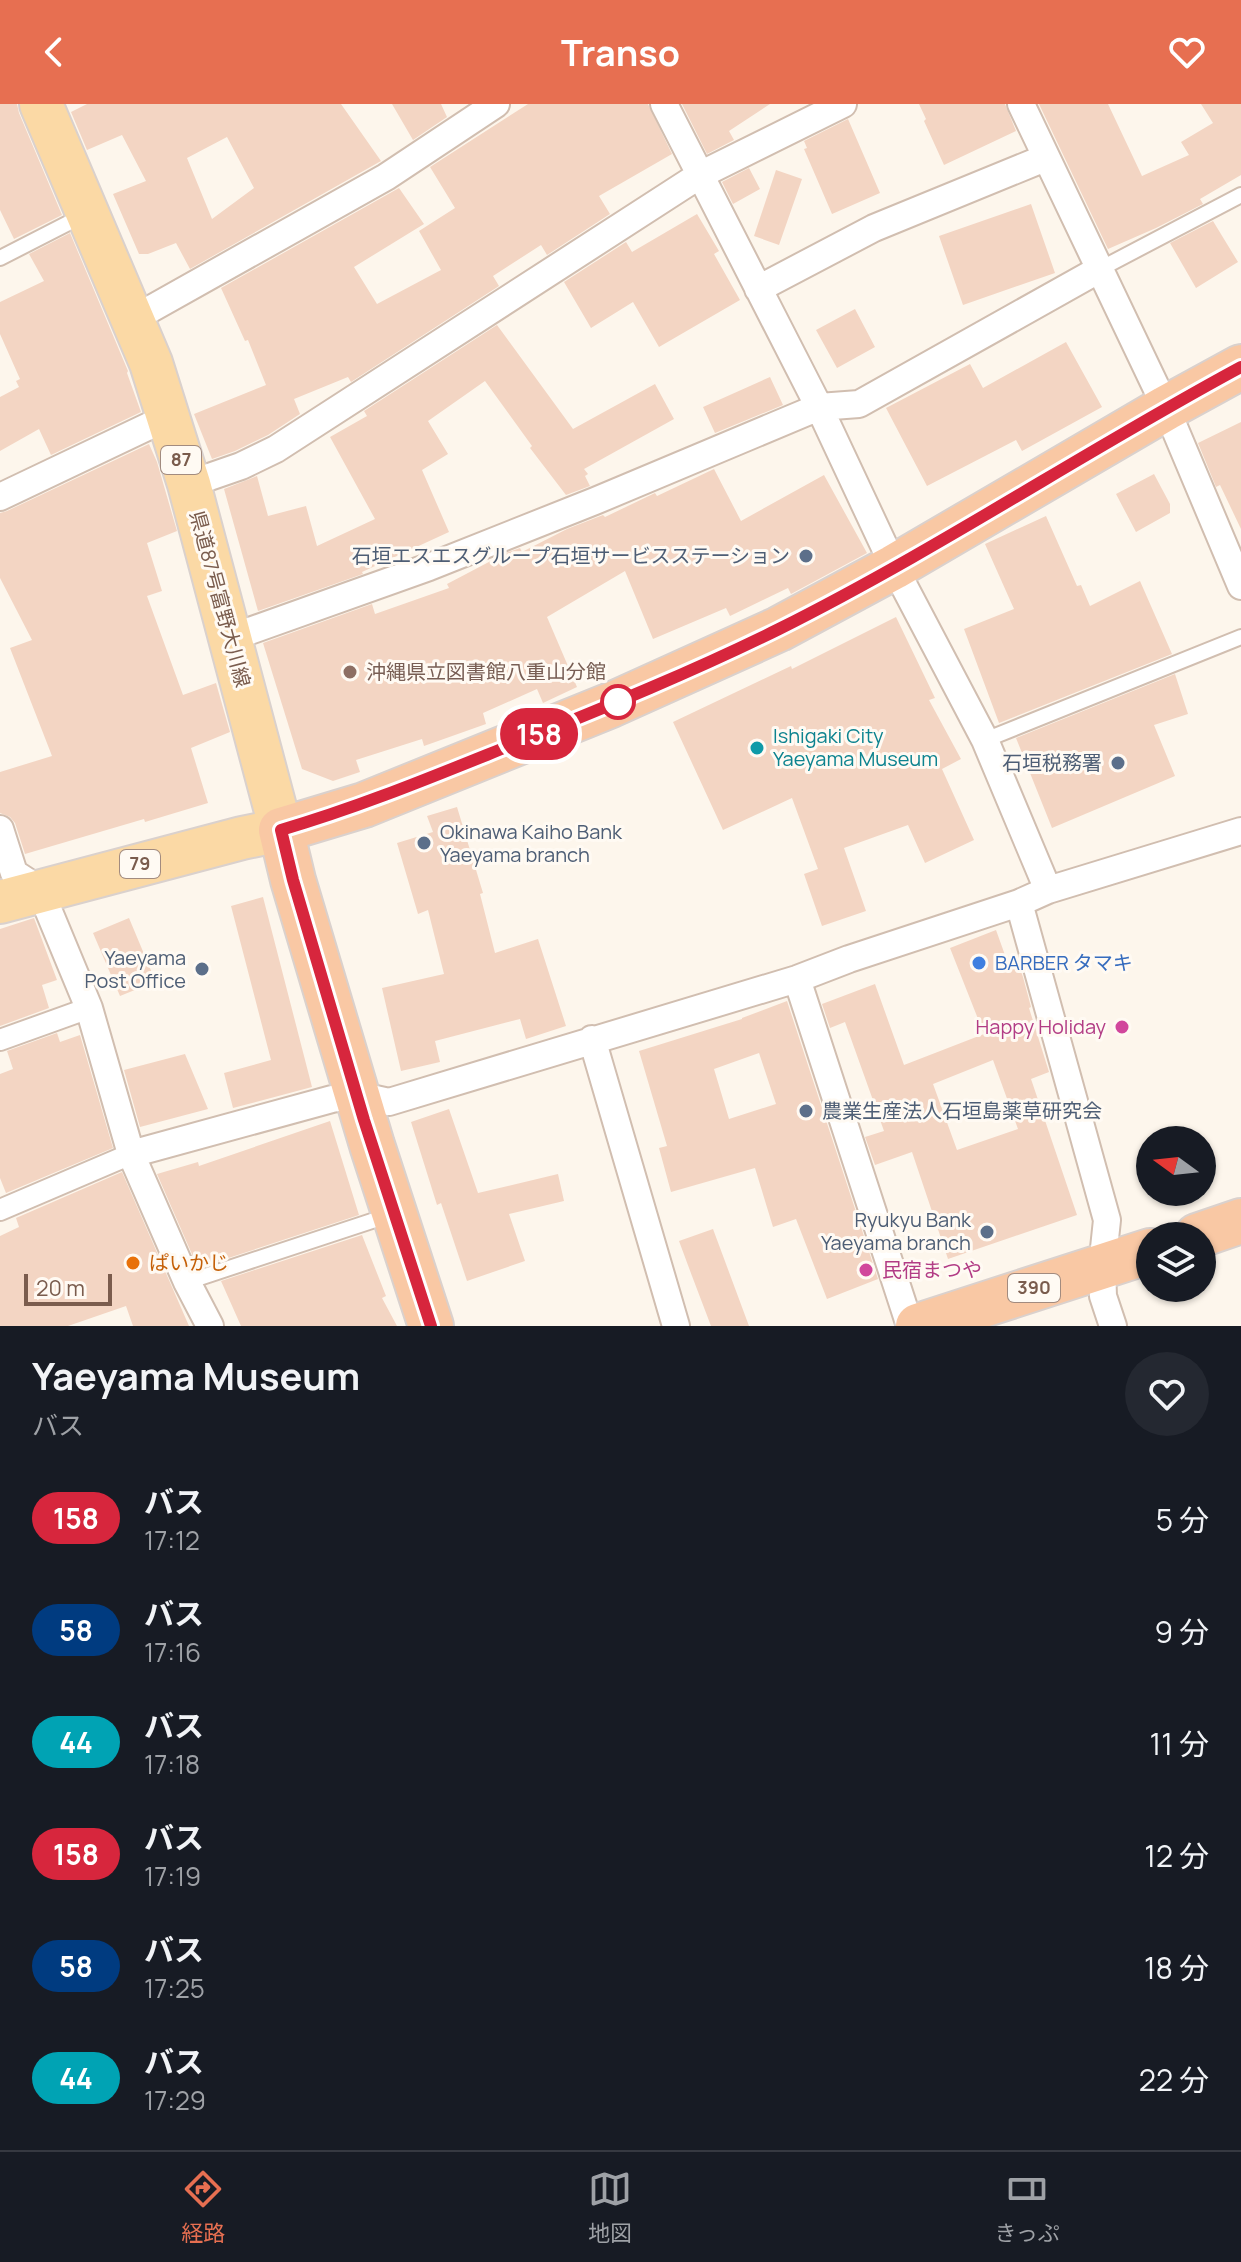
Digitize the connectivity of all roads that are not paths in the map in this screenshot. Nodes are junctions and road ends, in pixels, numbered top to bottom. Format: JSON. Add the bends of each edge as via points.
{"nodes":[{"id":1,"x":41,"y":104,"type":"edge"},
{"id":2,"x":496,"y":104,"type":"edge"},
{"id":3,"x":664,"y":104,"type":"edge"},
{"id":4,"x":843,"y":104,"type":"edge"},
{"id":5,"x":1021,"y":104,"type":"edge"},
{"id":6,"x":1045,"y":158,"type":"junction"},
{"id":7,"x":700,"y":175,"type":"junction"},
{"id":8,"x":1241,"y":195,"type":"edge"},
{"id":9,"x":88,"y":213,"type":"junction"},
{"id":10,"x":0,"y":258,"type":"edge"},
{"id":11,"x":1100,"y":269,"type":"junction"},
{"id":12,"x":758,"y":289,"type":"junction"},
{"id":13,"x":133,"y":319,"type":"junction"},
{"id":14,"x":1241,"y":367,"type":"edge"},
{"id":15,"x":819,"y":407,"type":"junction"},
{"id":16,"x":1166,"y":408,"type":"junction"},
{"id":17,"x":168,"y":417,"type":"junction"},
{"id":18,"x":189,"y":484,"type":"junction"},
{"id":19,"x":0,"y":497,"type":"edge"},
{"id":20,"x":894,"y":567,"type":"junction"},
{"id":21,"x":1241,"y":586,"type":"edge"},
{"id":22,"x":1241,"y":637,"type":"edge"},
{"id":23,"x":230,"y":638,"type":"junction"},
{"id":24,"x":985,"y":740,"type":"junction"},
{"id":25,"x":0,"y":829,"type":"edge"},
{"id":26,"x":281,"y":830,"type":"junction"},
{"id":27,"x":1241,"y":831,"type":"edge"},
{"id":28,"x":40,"y":890,"type":"junction"},
{"id":29,"x":1048,"y":890,"type":"junction"},
{"id":30,"x":0,"y":902,"type":"edge"},
{"id":31,"x":1019,"y":903,"type":"junction"},
{"id":32,"x":797,"y":979,"type":"junction"},
{"id":33,"x":89,"y":1008,"type":"junction"},
{"id":34,"x":592,"y":1039,"type":"junction"},
{"id":35,"x":0,"y":1040,"type":"edge"},
{"id":36,"x":357,"y":1095,"type":"junction"},
{"id":37,"x":131,"y":1154,"type":"junction"},
{"id":38,"x":0,"y":1210,"type":"edge"},
{"id":39,"x":394,"y":1214,"type":"junction"},
{"id":40,"x":1241,"y":1221,"type":"edge"},
{"id":41,"x":1216,"y":1230,"type":"edge"},
{"id":42,"x":1136,"y":1256,"type":"edge"},
{"id":43,"x":1102,"y":1267,"type":"junction"},
{"id":44,"x":187,"y":1282,"type":"junction"},
{"id":45,"x":210,"y":1326,"type":"edge"},
{"id":46,"x":431,"y":1326,"type":"edge"},
{"id":47,"x":676,"y":1326,"type":"edge"},
{"id":48,"x":910,"y":1326,"type":"edge"},
{"id":49,"x":918,"y":1326,"type":"edge"},
{"id":50,"x":1113,"y":1326,"type":"edge"}],
"edges":[{"from":1,"to":9,"type":"main road","name":"県道87号富野大川線","number":"87"},
{"from":2,"to":13,"type":"street","via":[[386,177]]},
{"from":3,"to":7,"type":"street"},
{"from":4,"to":7,"type":"street"},
{"from":5,"to":6,"type":"street"},
{"from":6,"to":11,"type":"street"},
{"from":6,"to":12,"type":"street","via":[[874,228]]},
{"from":7,"to":12,"type":"street"},
{"from":7,"to":18,"type":"street","via":[[276,449]]},
{"from":8,"to":11,"type":"lane"},
{"from":9,"to":10,"type":"lane"},
{"from":9,"to":13,"type":"main road","name":"県道87号富野大川線","number":"87"},
{"from":11,"to":15,"type":"street","via":[[859,404]]},
{"from":11,"to":16,"type":"street"},
{"from":12,"to":15,"type":"street"},
{"from":13,"to":17,"type":"main road","name":"県道87号富野大川線","number":"87"},
{"from":14,"to":16,"type":"highway"},
{"from":15,"to":20,"type":"street"},
{"from":15,"to":23,"type":"street","via":[[429,567]]},
{"from":16,"to":20,"type":"highway"},
{"from":16,"to":21,"type":"street"},
{"from":17,"to":18,"type":"main road","name":"県道87号富野大川線","number":"87"},
{"from":17,"to":19,"type":"street"},
{"from":18,"to":23,"type":"main road","name":"県道87号富野大川線","number":"87"},
{"from":20,"to":24,"type":"street"},
{"from":20,"to":26,"type":"highway","via":[[779,629],[611,705],[364,805]]},
{"from":22,"to":24,"type":"lane"},
{"from":23,"to":26,"type":"main road","name":"県道87号富野大川線","number":"87"},
{"from":24,"to":29,"type":"street"},
{"from":25,"to":28,"type":"street","via":[[14,873]]},
{"from":26,"to":28,"type":"main road","number":"79"},
{"from":26,"to":36,"type":"highway"},
{"from":27,"to":29,"type":"street"},
{"from":28,"to":30,"type":"main road","number":"79"},
{"from":28,"to":33,"type":"street"},
{"from":29,"to":31,"type":"street"},
{"from":31,"to":32,"type":"street"},
{"from":31,"to":43,"type":"street","via":[[1107,1220]]},
{"from":32,"to":34,"type":"street"},
{"from":32,"to":48,"type":"street"},
{"from":33,"to":35,"type":"street"},
{"from":33,"to":37,"type":"street"},
{"from":34,"to":36,"type":"street","via":[[389,1102]]},
{"from":34,"to":47,"type":"street"},
{"from":36,"to":37,"type":"street"},
{"from":36,"to":39,"type":"highway"},
{"from":37,"to":38,"type":"street"},
{"from":37,"to":44,"type":"street"},
{"from":39,"to":44,"type":"lane"},
{"from":39,"to":46,"type":"highway"},
{"from":40,"to":41,"type":"highway"},
{"from":42,"to":43,"type":"highway","number":"390"},
{"from":43,"to":49,"type":"highway","number":"390"},
{"from":43,"to":50,"type":"street","via":[[1103,1296]]},
{"from":44,"to":45,"type":"street"}]}
